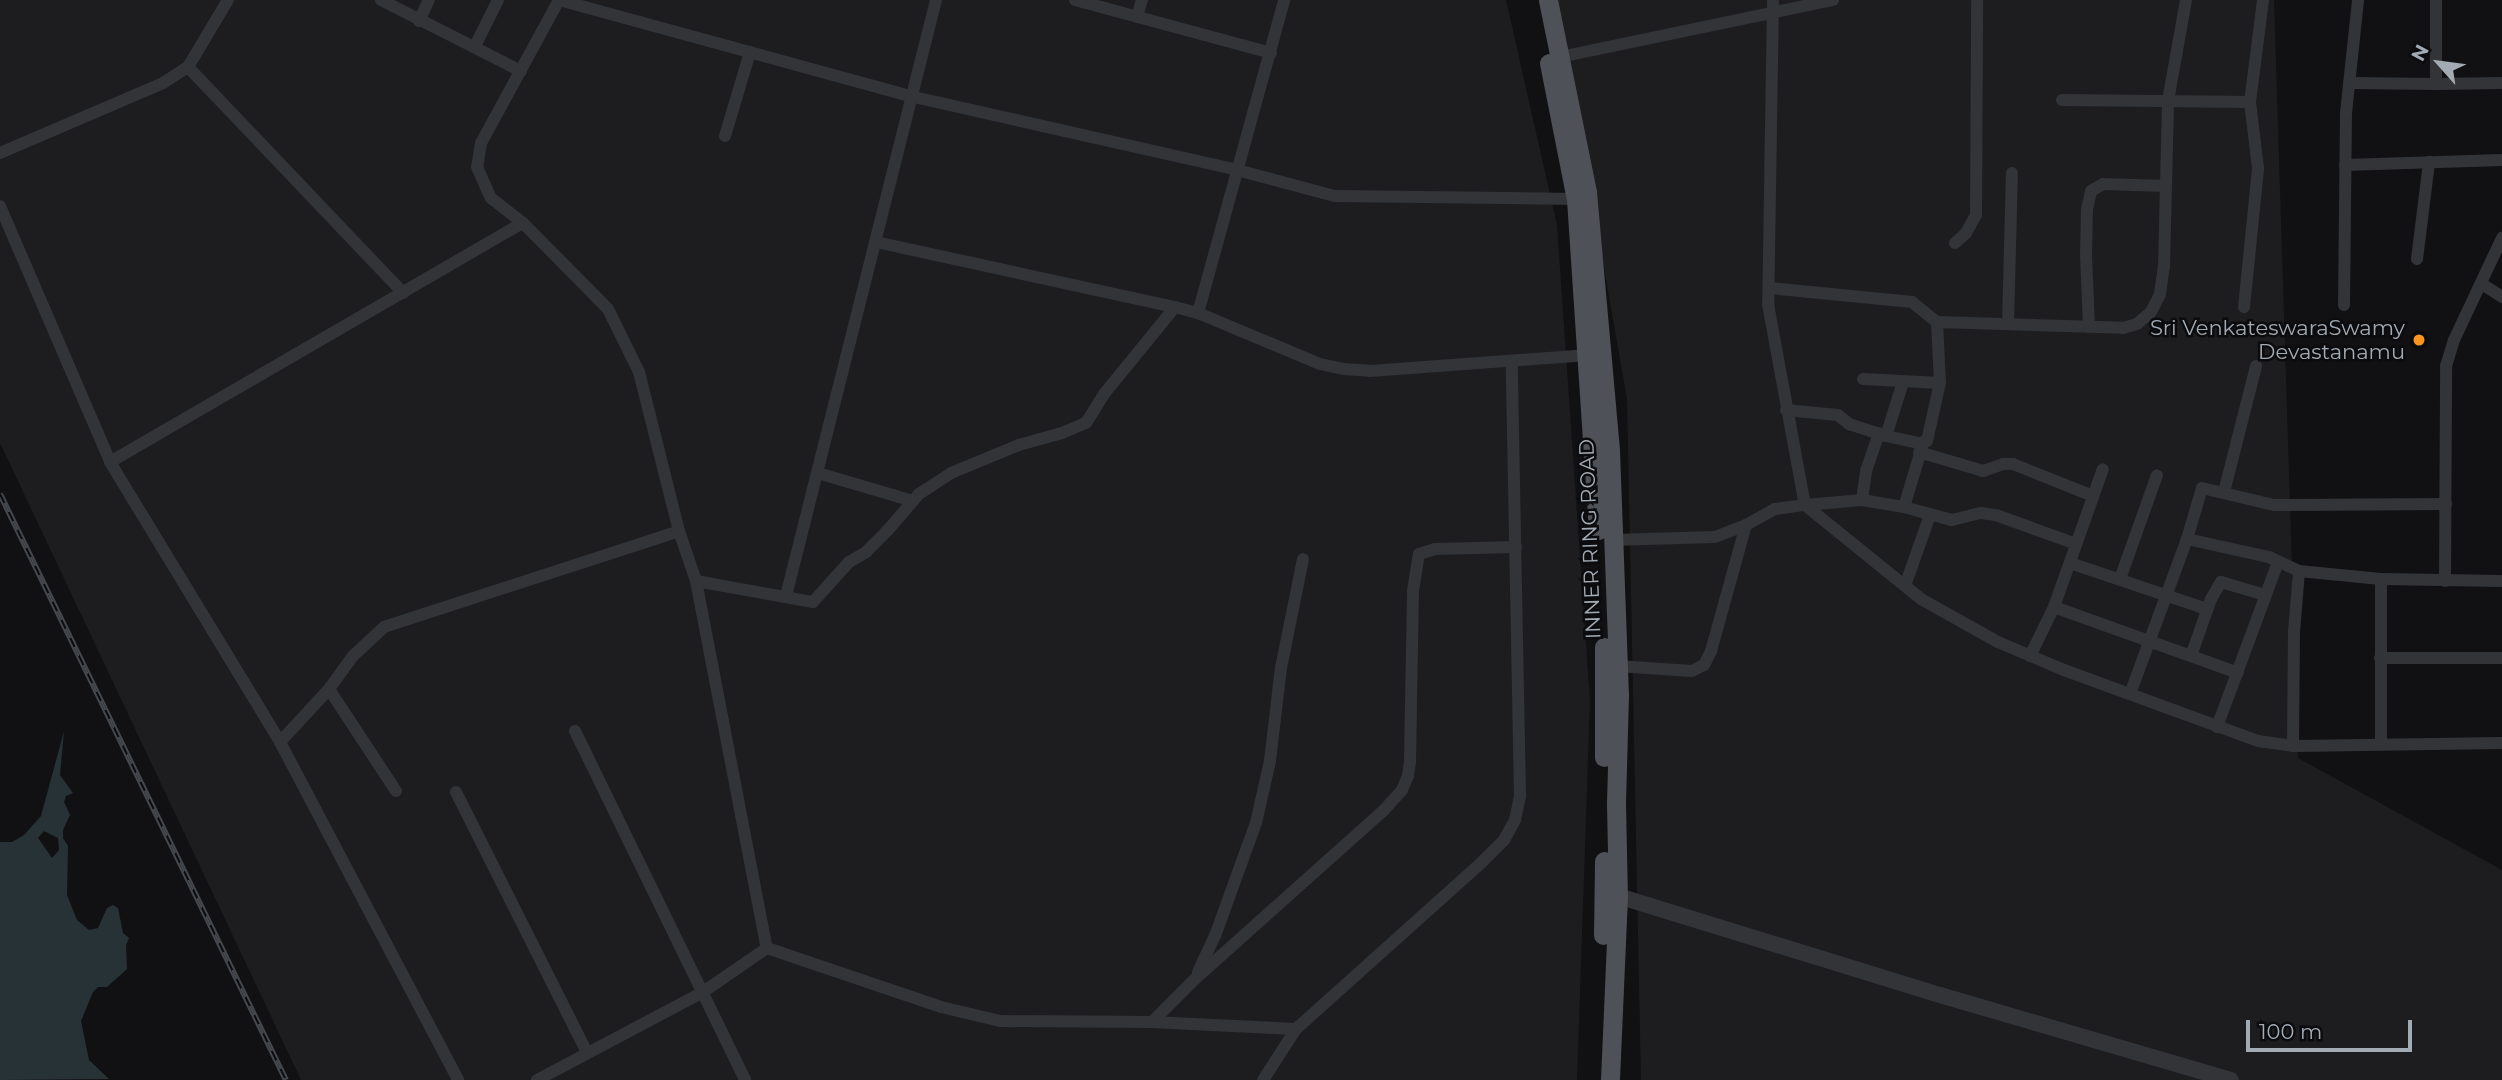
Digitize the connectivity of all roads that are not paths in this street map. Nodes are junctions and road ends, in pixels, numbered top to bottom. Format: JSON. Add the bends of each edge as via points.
{"nodes":[{"id":1,"x":228,"y":0,"type":"edge"},
{"id":2,"x":381,"y":0,"type":"edge"},
{"id":3,"x":429,"y":0,"type":"edge"},
{"id":4,"x":498,"y":0,"type":"edge"},
{"id":5,"x":559,"y":0,"type":"edge"},
{"id":6,"x":936,"y":0,"type":"edge"},
{"id":7,"x":1075,"y":0,"type":"edge"},
{"id":8,"x":1142,"y":0,"type":"edge"},
{"id":9,"x":1284,"y":0,"type":"edge"},
{"id":10,"x":1535,"y":0,"type":"edge"},
{"id":11,"x":1548,"y":0,"type":"edge"},
{"id":12,"x":1833,"y":0,"type":"edge"},
{"id":13,"x":1977,"y":0,"type":"edge"},
{"id":14,"x":2186,"y":0,"type":"edge"},
{"id":15,"x":2263,"y":0,"type":"edge"},
{"id":16,"x":2358,"y":0,"type":"edge"},
{"id":17,"x":2436,"y":0,"type":"edge"},
{"id":18,"x":1773,"y":6,"type":"edge"},
{"id":19,"x":1137,"y":17,"type":"junction"},
{"id":20,"x":419,"y":21,"type":"junction"},
{"id":21,"x":475,"y":46,"type":"junction"},
{"id":22,"x":750,"y":52,"type":"junction"},
{"id":23,"x":1271,"y":52,"type":"junction"},
{"id":24,"x":1560,"y":57,"type":"junction"},
{"id":25,"x":188,"y":67,"type":"junction"},
{"id":26,"x":521,"y":71,"type":"junction"},
{"id":27,"x":2349,"y":83,"type":"junction"},
{"id":28,"x":2502,"y":83,"type":"edge"},
{"id":29,"x":2435,"y":84,"type":"junction"},
{"id":30,"x":914,"y":97,"type":"junction"},
{"id":31,"x":2063,"y":100,"type":"dead end"},
{"id":32,"x":2168,"y":101,"type":"junction"},
{"id":33,"x":2250,"y":102,"type":"junction"},
{"id":34,"x":724,"y":136,"type":"dead end"},
{"id":35,"x":0,"y":153,"type":"edge"},
{"id":36,"x":2502,"y":160,"type":"edge"},
{"id":37,"x":2429,"y":162,"type":"junction"},
{"id":38,"x":2345,"y":165,"type":"junction"},
{"id":39,"x":1237,"y":170,"type":"junction"},
{"id":40,"x":2012,"y":173,"type":"dead end"},
{"id":41,"x":2165,"y":186,"type":"junction"},
{"id":42,"x":1581,"y":196,"type":"junction"},
{"id":43,"x":0,"y":206,"type":"edge"},
{"id":44,"x":523,"y":223,"type":"junction"},
{"id":45,"x":2502,"y":238,"type":"edge"},
{"id":46,"x":876,"y":242,"type":"junction"},
{"id":47,"x":1955,"y":243,"type":"dead end"},
{"id":48,"x":2417,"y":259,"type":"dead end"},
{"id":49,"x":2482,"y":285,"type":"junction"},
{"id":50,"x":1769,"y":288,"type":"junction"},
{"id":51,"x":403,"y":292,"type":"junction"},
{"id":52,"x":2502,"y":297,"type":"edge"},
{"id":53,"x":2344,"y":305,"type":"dead end"},
{"id":54,"x":1175,"y":307,"type":"junction"},
{"id":55,"x":2244,"y":307,"type":"dead end"},
{"id":56,"x":1198,"y":313,"type":"junction"},
{"id":57,"x":1937,"y":321,"type":"junction"},
{"id":58,"x":2008,"y":324,"type":"junction"},
{"id":59,"x":2089,"y":327,"type":"junction"},
{"id":60,"x":1588,"y":355,"type":"junction"},
{"id":61,"x":1512,"y":362,"type":"junction"},
{"id":62,"x":2256,"y":366,"type":"dead end"},
{"id":63,"x":1863,"y":379,"type":"dead end"},
{"id":64,"x":1903,"y":382,"type":"junction"},
{"id":65,"x":1940,"y":383,"type":"junction"},
{"id":66,"x":1786,"y":410,"type":"junction"},
{"id":67,"x":1882,"y":434,"type":"junction"},
{"id":68,"x":1921,"y":448,"type":"junction"},
{"id":69,"x":110,"y":462,"type":"junction"},
{"id":70,"x":2103,"y":469,"type":"dead end"},
{"id":71,"x":818,"y":473,"type":"junction"},
{"id":72,"x":2157,"y":475,"type":"dead end"},
{"id":73,"x":2224,"y":492,"type":"junction"},
{"id":74,"x":2093,"y":496,"type":"junction"},
{"id":75,"x":1862,"y":500,"type":"junction"},
{"id":76,"x":913,"y":501,"type":"junction"},
{"id":77,"x":1805,"y":505,"type":"junction"},
{"id":78,"x":2446,"y":505,"type":"junction"},
{"id":79,"x":1904,"y":507,"type":"junction"},
{"id":80,"x":1930,"y":515,"type":"junction"},
{"id":81,"x":1746,"y":526,"type":"junction"},
{"id":82,"x":679,"y":531,"type":"junction"},
{"id":83,"x":2187,"y":539,"type":"junction"},
{"id":84,"x":1612,"y":540,"type":"junction"},
{"id":85,"x":2076,"y":544,"type":"junction"},
{"id":86,"x":1516,"y":547,"type":"junction"},
{"id":87,"x":1303,"y":559,"type":"dead end"},
{"id":88,"x":2278,"y":562,"type":"junction"},
{"id":89,"x":2070,"y":563,"type":"junction"},
{"id":90,"x":2299,"y":571,"type":"junction"},
{"id":91,"x":2120,"y":579,"type":"junction"},
{"id":92,"x":2381,"y":579,"type":"junction"},
{"id":93,"x":696,"y":581,"type":"junction"},
{"id":94,"x":2445,"y":581,"type":"junction"},
{"id":95,"x":2502,"y":581,"type":"edge"},
{"id":96,"x":1905,"y":586,"type":"junction"},
{"id":97,"x":2265,"y":595,"type":"junction"},
{"id":98,"x":786,"y":596,"type":"junction"},
{"id":99,"x":2165,"y":596,"type":"junction"},
{"id":100,"x":2054,"y":607,"type":"junction"},
{"id":101,"x":2207,"y":609,"type":"junction"},
{"id":102,"x":2148,"y":640,"type":"junction"},
{"id":103,"x":2030,"y":656,"type":"junction"},
{"id":104,"x":2190,"y":656,"type":"junction"},
{"id":105,"x":2380,"y":658,"type":"junction"},
{"id":106,"x":2502,"y":658,"type":"edge"},
{"id":107,"x":1617,"y":666,"type":"junction"},
{"id":108,"x":2238,"y":673,"type":"junction"},
{"id":109,"x":329,"y":689,"type":"junction"},
{"id":110,"x":2130,"y":694,"type":"junction"},
{"id":111,"x":2217,"y":727,"type":"junction"},
{"id":112,"x":575,"y":731,"type":"dead end"},
{"id":113,"x":280,"y":742,"type":"junction"},
{"id":114,"x":2381,"y":743,"type":"junction"},
{"id":115,"x":2502,"y":743,"type":"edge"},
{"id":116,"x":2293,"y":746,"type":"junction"},
{"id":117,"x":396,"y":791,"type":"dead end"},
{"id":118,"x":456,"y":792,"type":"dead end"},
{"id":119,"x":1611,"y":890,"type":"junction"},
{"id":120,"x":767,"y":948,"type":"junction"},
{"id":121,"x":1195,"y":979,"type":"junction"},
{"id":122,"x":703,"y":992,"type":"junction"},
{"id":123,"x":1152,"y":1022,"type":"junction"},
{"id":124,"x":1296,"y":1029,"type":"junction"},
{"id":125,"x":587,"y":1053,"type":"junction"},
{"id":126,"x":458,"y":1080,"type":"edge"},
{"id":127,"x":537,"y":1080,"type":"edge"},
{"id":128,"x":745,"y":1080,"type":"edge"},
{"id":129,"x":1263,"y":1080,"type":"edge"},
{"id":130,"x":1600,"y":1080,"type":"edge"},
{"id":131,"x":1610,"y":1080,"type":"edge"},
{"id":132,"x":2231,"y":1080,"type":"edge"}],
"edges":[{"from":1,"to":25,"type":"street"},
{"from":2,"to":20,"type":"street"},
{"from":3,"to":20,"type":"street"},
{"from":4,"to":21,"type":"street"},
{"from":5,"to":22,"type":"street"},
{"from":5,"to":26,"type":"street"},
{"from":6,"to":30,"type":"street"},
{"from":7,"to":19,"type":"street"},
{"from":8,"to":19,"type":"street"},
{"from":9,"to":23,"type":"street"},
{"from":10,"to":42,"type":"main road","name":"INNER RING ROAD"},
{"from":11,"to":24,"type":"main road","name":"INNER RING ROAD"},
{"from":12,"to":18,"type":"street"},
{"from":13,"to":47,"type":"street","via":[[1976,215]]},
{"from":14,"to":32,"type":"street"},
{"from":15,"to":33,"type":"street"},
{"from":16,"to":27,"type":"street"},
{"from":17,"to":29,"type":"street"},
{"from":18,"to":24,"type":"street"},
{"from":18,"to":50,"type":"street"},
{"from":19,"to":23,"type":"street"},
{"from":20,"to":21,"type":"street"},
{"from":21,"to":26,"type":"street"},
{"from":22,"to":30,"type":"street"},
{"from":22,"to":34,"type":"street"},
{"from":23,"to":39,"type":"street"},
{"from":24,"to":42,"type":"main road","name":"INNER RING ROAD"},
{"from":25,"to":35,"type":"street","via":[[154,87]]},
{"from":25,"to":51,"type":"street"},
{"from":26,"to":44,"type":"street","via":[[476,156],[479,177],[491,198]]},
{"from":27,"to":29,"type":"street"},
{"from":27,"to":38,"type":"street"},
{"from":28,"to":29,"type":"street"},
{"from":30,"to":39,"type":"street"},
{"from":30,"to":46,"type":"street"},
{"from":31,"to":32,"type":"street"},
{"from":32,"to":33,"type":"street"},
{"from":32,"to":41,"type":"street"},
{"from":33,"to":55,"type":"street","via":[[2258,168]]},
{"from":36,"to":37,"type":"street"},
{"from":37,"to":38,"type":"street"},
{"from":37,"to":48,"type":"street"},
{"from":38,"to":53,"type":"street"},
{"from":39,"to":42,"type":"street","via":[[1335,195]]},
{"from":39,"to":56,"type":"street"},
{"from":40,"to":58,"type":"street"},
{"from":41,"to":59,"type":"street","via":[[2164,267],[2160,294],[2151,312],[2123,328]]},
{"from":41,"to":59,"type":"street","via":[[2103,184],[2091,191],[2086,255]]},
{"from":42,"to":60,"type":"main road","name":"INNER RING ROAD"},
{"from":42,"to":84,"type":"main road","name":"INNER RING ROAD","via":[[1610,444]]},
{"from":43,"to":69,"type":"street"},
{"from":44,"to":51,"type":"street"},
{"from":44,"to":82,"type":"street","via":[[608,309],[639,372]]},
{"from":45,"to":49,"type":"street"},
{"from":46,"to":54,"type":"street"},
{"from":46,"to":71,"type":"street"},
{"from":49,"to":52,"type":"street"},
{"from":49,"to":78,"type":"street","via":[[2446,366]]},
{"from":50,"to":57,"type":"street","via":[[1902,300],[1919,306]]},
{"from":50,"to":66,"type":"street"},
{"from":51,"to":69,"type":"street"},
{"from":54,"to":56,"type":"street"},
{"from":54,"to":76,"type":"street","via":[[1086,423],[951,473]]},
{"from":56,"to":61,"type":"street","via":[[1320,364],[1344,369]]},
{"from":57,"to":58,"type":"street"},
{"from":57,"to":65,"type":"street"},
{"from":58,"to":59,"type":"street"},
{"from":60,"to":61,"type":"street"},
{"from":60,"to":119,"type":"main road","name":"INNER RING ROAD","via":[[1604,635]]},
{"from":61,"to":86,"type":"street"},
{"from":62,"to":73,"type":"street"},
{"from":63,"to":64,"type":"street"},
{"from":64,"to":65,"type":"street"},
{"from":64,"to":67,"type":"street"},
{"from":65,"to":68,"type":"street","via":[[1930,433]]},
{"from":66,"to":67,"type":"street","via":[[1838,415],[1849,424]]},
{"from":66,"to":77,"type":"street"},
{"from":67,"to":68,"type":"street"},
{"from":67,"to":75,"type":"street","via":[[1866,471]]},
{"from":68,"to":74,"type":"street","via":[[1983,471],[2013,464]]},
{"from":68,"to":79,"type":"street"},
{"from":69,"to":113,"type":"street"},
{"from":70,"to":74,"type":"street"},
{"from":71,"to":76,"type":"street"},
{"from":71,"to":98,"type":"street"},
{"from":72,"to":91,"type":"street"},
{"from":73,"to":78,"type":"street","via":[[2274,505]]},
{"from":73,"to":83,"type":"street","via":[[2202,488]]},
{"from":74,"to":85,"type":"street"},
{"from":75,"to":77,"type":"street"},
{"from":75,"to":79,"type":"street"},
{"from":76,"to":98,"type":"street","via":[[866,552],[849,562],[819,598],[805,602]]},
{"from":77,"to":81,"type":"street","via":[[1775,509]]},
{"from":77,"to":96,"type":"street"},
{"from":78,"to":94,"type":"street"},
{"from":79,"to":80,"type":"street"},
{"from":80,"to":85,"type":"street","via":[[1952,520],[1996,514]]},
{"from":80,"to":96,"type":"street"},
{"from":81,"to":84,"type":"street","via":[[1715,537]]},
{"from":81,"to":107,"type":"street","via":[[1704,665],[1692,671]]},
{"from":82,"to":93,"type":"street"},
{"from":82,"to":109,"type":"street","via":[[384,628],[353,656]]},
{"from":83,"to":88,"type":"street"},
{"from":83,"to":99,"type":"street"},
{"from":84,"to":107,"type":"main road","name":"INNER RING ROAD"},
{"from":85,"to":89,"type":"street"},
{"from":86,"to":121,"type":"street","via":[[1434,549],[1419,554],[1413,591],[1410,762],[1402,790]]},
{"from":86,"to":124,"type":"street","via":[[1520,796],[1515,820],[1504,840],[1481,863]]},
{"from":87,"to":121,"type":"street","via":[[1256,823]]},
{"from":88,"to":90,"type":"street"},
{"from":88,"to":97,"type":"street"},
{"from":89,"to":91,"type":"street"},
{"from":89,"to":100,"type":"street"},
{"from":90,"to":92,"type":"street"},
{"from":90,"to":116,"type":"street"},
{"from":91,"to":99,"type":"street"},
{"from":92,"to":94,"type":"street"},
{"from":92,"to":105,"type":"street"},
{"from":93,"to":98,"type":"street"},
{"from":93,"to":120,"type":"street"},
{"from":94,"to":95,"type":"street"},
{"from":96,"to":103,"type":"street","via":[[1933,606]]},
{"from":97,"to":101,"type":"street","via":[[2224,581],[2215,589]]},
{"from":97,"to":108,"type":"street"},
{"from":99,"to":101,"type":"street"},
{"from":99,"to":102,"type":"street"},
{"from":100,"to":102,"type":"street"},
{"from":100,"to":103,"type":"street"},
{"from":101,"to":104,"type":"street"},
{"from":102,"to":104,"type":"street"},
{"from":102,"to":110,"type":"street"},
{"from":103,"to":110,"type":"street"},
{"from":104,"to":108,"type":"street"},
{"from":105,"to":106,"type":"street"},
{"from":105,"to":114,"type":"street"},
{"from":107,"to":119,"type":"main road","name":"INNER RING ROAD"},
{"from":108,"to":111,"type":"street"},
{"from":109,"to":113,"type":"street"},
{"from":109,"to":117,"type":"street"},
{"from":110,"to":111,"type":"street"},
{"from":111,"to":116,"type":"street","via":[[2258,741]]},
{"from":112,"to":122,"type":"street"},
{"from":113,"to":126,"type":"street"},
{"from":114,"to":115,"type":"street"},
{"from":114,"to":116,"type":"street"},
{"from":118,"to":125,"type":"street"},
{"from":119,"to":130,"type":"main road","name":"INNER RING ROAD"},
{"from":119,"to":131,"type":"main road","name":"INNER RING ROAD"},
{"from":119,"to":132,"type":"street"},
{"from":120,"to":122,"type":"street"},
{"from":120,"to":123,"type":"street","via":[[977,1017]]},
{"from":121,"to":123,"type":"street"},
{"from":122,"to":125,"type":"street"},
{"from":122,"to":128,"type":"street"},
{"from":123,"to":124,"type":"street"},
{"from":124,"to":129,"type":"street"},
{"from":125,"to":127,"type":"street"}]}
